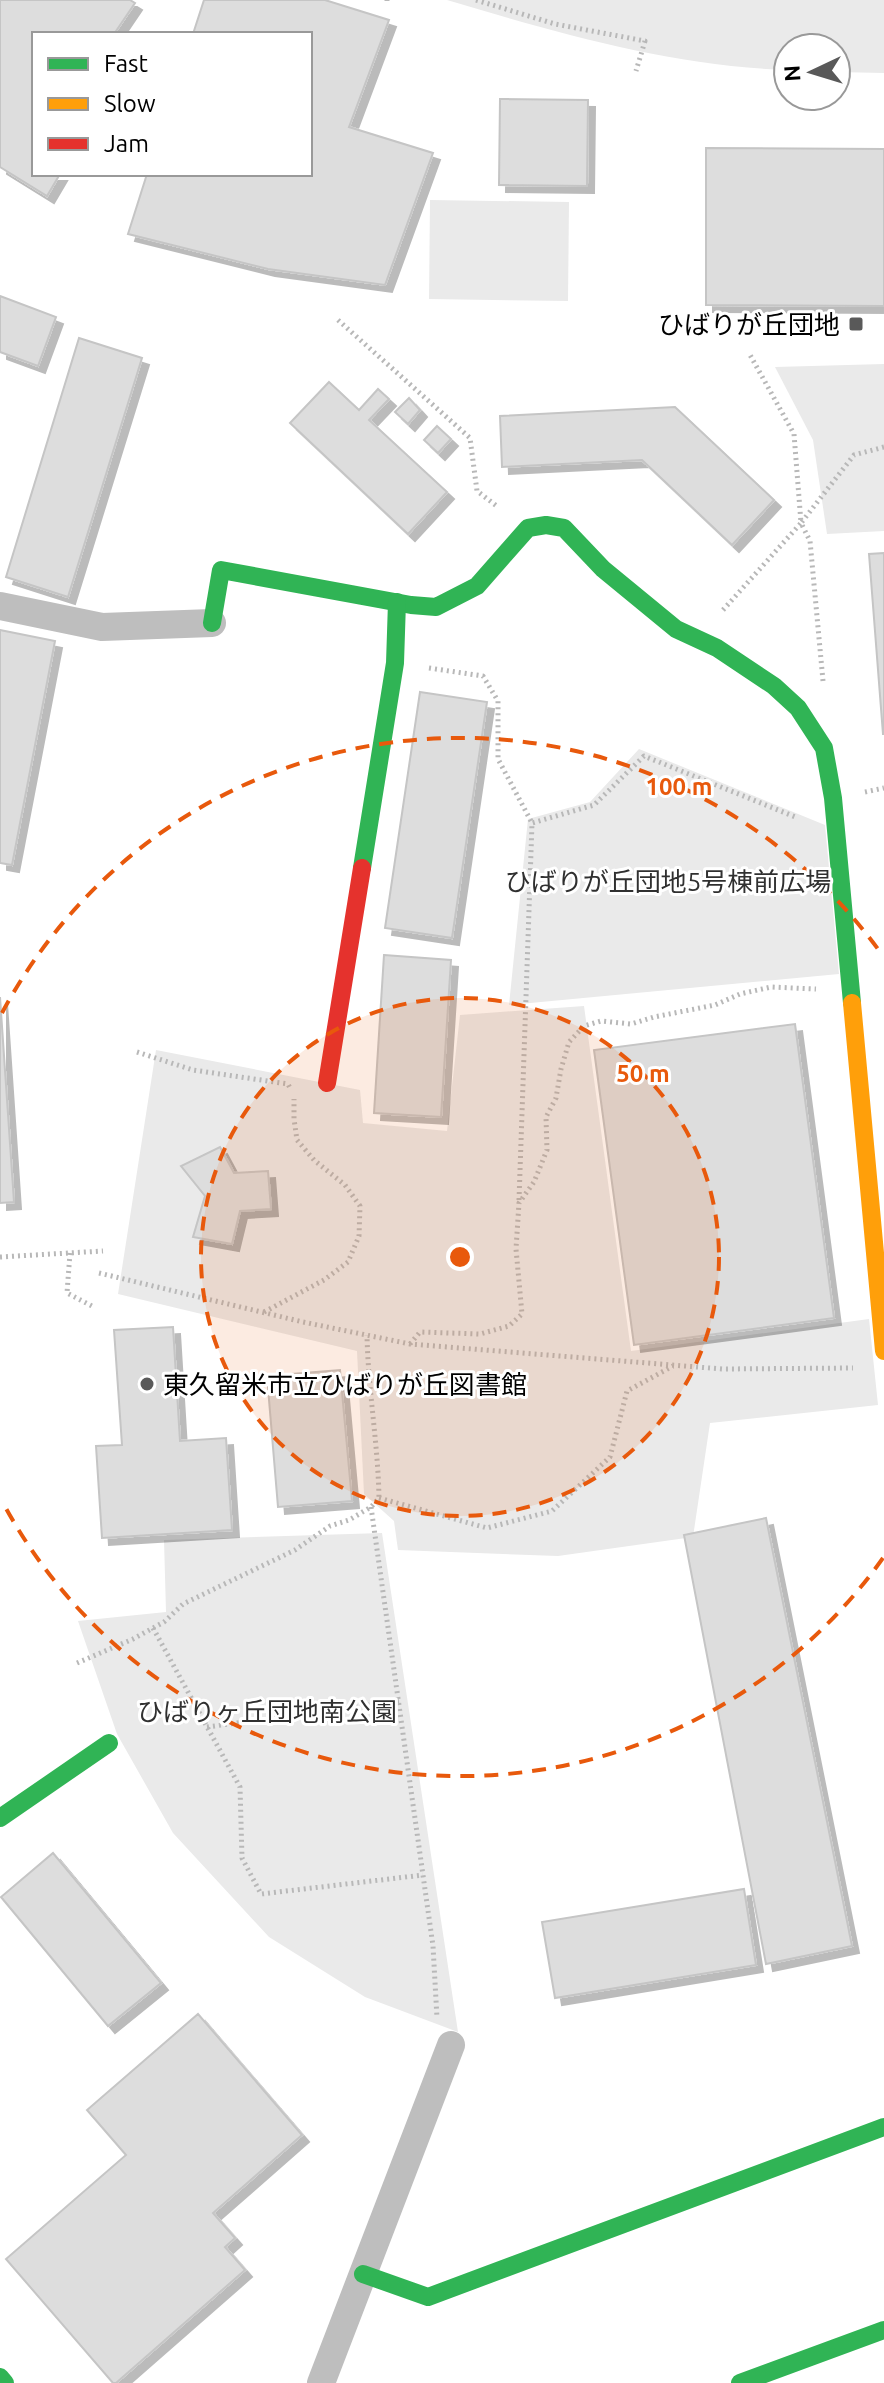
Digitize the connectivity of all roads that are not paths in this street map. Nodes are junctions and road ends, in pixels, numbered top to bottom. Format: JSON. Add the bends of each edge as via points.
{"nodes":[{"id":1,"x":397,"y":602,"type":"junction"},
{"id":2,"x":0,"y":606,"type":"edge"},
{"id":3,"x":212,"y":623,"type":"joint"},
{"id":4,"x":327,"y":1083,"type":"dead end"},
{"id":5,"x":884,"y":1351,"type":"edge"},
{"id":6,"x":109,"y":1743,"type":"dead end"},
{"id":7,"x":0,"y":1818,"type":"edge"},
{"id":8,"x":444,"y":2035,"type":"road end"},
{"id":9,"x":884,"y":2127,"type":"edge"},
{"id":10,"x":363,"y":2274,"type":"junction"},
{"id":11,"x":884,"y":2330,"type":"edge"},
{"id":12,"x":0,"y":2377,"type":"edge"},
{"id":13,"x":5,"y":2383,"type":"edge"},
{"id":14,"x":321,"y":2383,"type":"edge"},
{"id":15,"x":740,"y":2383,"type":"edge"}],
"edges":[{"from":1,"to":3,"type":"street","via":[[221,570]]},
{"from":1,"to":4,"type":"street","via":[[395,663]]},
{"from":1,"to":5,"type":"street","via":[[436,607],[477,586],[528,528],[564,528],[603,569],[676,629],[717,648],[798,708],[824,748],[833,798]]},
{"from":2,"to":3,"type":"street","via":[[102,627]]},
{"from":6,"to":7,"type":"street"},
{"from":8,"to":10,"type":"street"},
{"from":9,"to":10,"type":"street","via":[[428,2297]]},
{"from":10,"to":14,"type":"street"},
{"from":11,"to":15,"type":"street"},
{"from":12,"to":13,"type":"street"}]}
